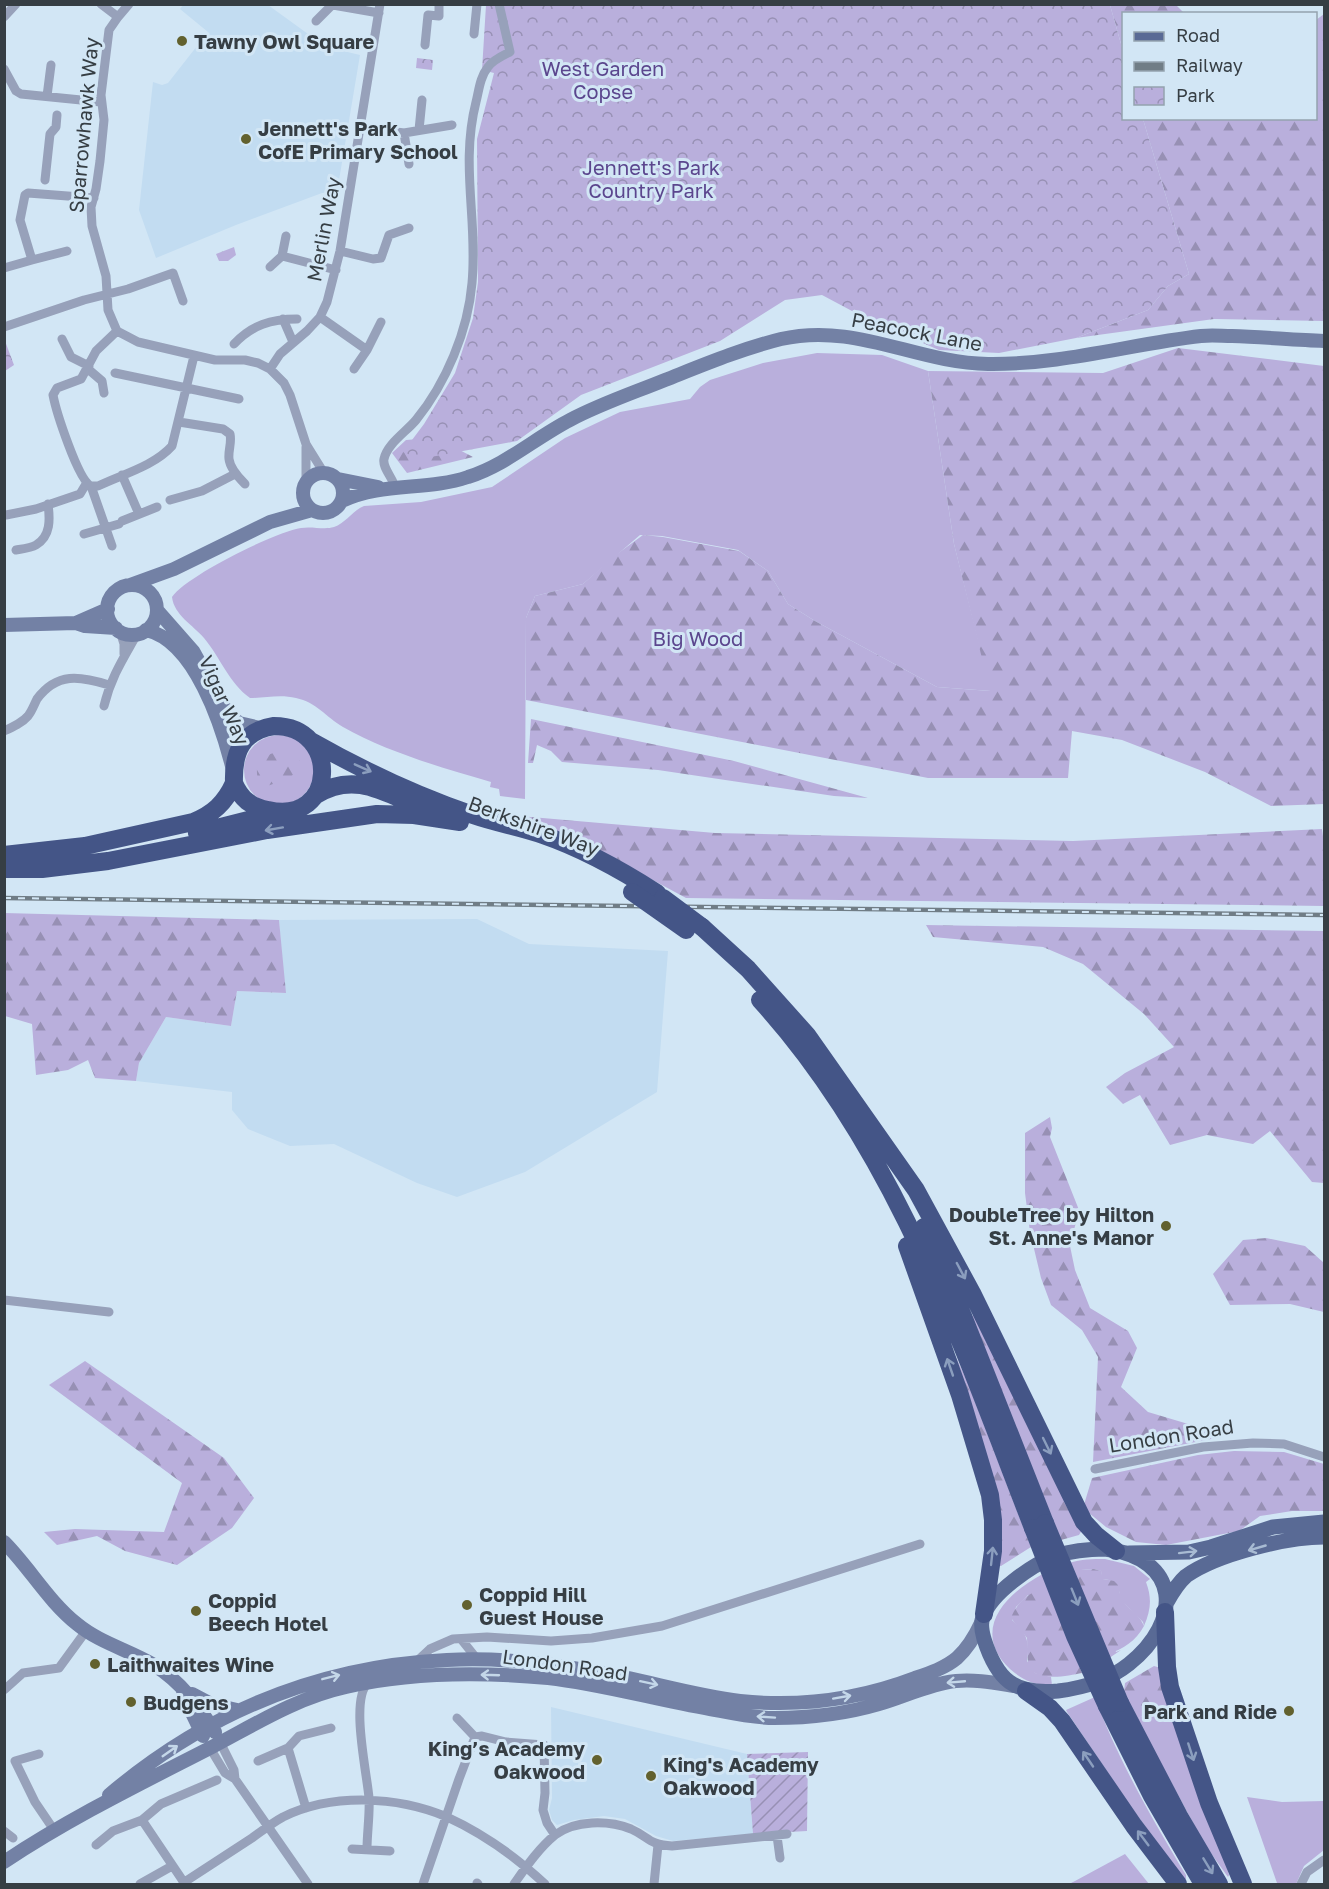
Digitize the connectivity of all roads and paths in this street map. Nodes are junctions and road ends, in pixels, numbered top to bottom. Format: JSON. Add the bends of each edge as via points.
{"nodes":[{"id":1,"x":15,"y":4,"type":"edge"},
{"id":2,"x":101,"y":4,"type":"edge"},
{"id":3,"x":129,"y":4,"type":"edge"},
{"id":4,"x":439,"y":4,"type":"edge"},
{"id":5,"x":477,"y":4,"type":"edge"},
{"id":6,"x":499,"y":4,"type":"edge"},
{"id":7,"x":333,"y":5,"type":"edge"},
{"id":8,"x":379,"y":9,"type":"edge"},
{"id":9,"x":4,"y":17,"type":"edge"},
{"id":10,"x":118,"y":17,"type":"junction"},
{"id":11,"x":316,"y":21,"type":"dead end"},
{"id":12,"x":474,"y":34,"type":"dead end"},
{"id":13,"x":425,"y":45,"type":"dead end"},
{"id":14,"x":51,"y":65,"type":"dead end"},
{"id":15,"x":4,"y":69,"type":"edge"},
{"id":16,"x":47,"y":96,"type":"junction"},
{"id":17,"x":422,"y":100,"type":"dead end"},
{"id":18,"x":100,"y":102,"type":"junction"},
{"id":19,"x":57,"y":115,"type":"dead end"},
{"id":20,"x":452,"y":125,"type":"dead end"},
{"id":21,"x":360,"y":127,"type":"junction"},
{"id":22,"x":419,"y":130,"type":"junction"},
{"id":23,"x":404,"y":133,"type":"junction"},
{"id":24,"x":409,"y":164,"type":"dead end"},
{"id":25,"x":44,"y":187,"type":"junction"},
{"id":26,"x":94,"y":198,"type":"junction"},
{"id":27,"x":409,"y":228,"type":"dead end"},
{"id":28,"x":286,"y":236,"type":"dead end"},
{"id":29,"x":67,"y":251,"type":"dead end"},
{"id":30,"x":340,"y":251,"type":"junction"},
{"id":31,"x":282,"y":256,"type":"junction"},
{"id":32,"x":32,"y":260,"type":"junction"},
{"id":33,"x":270,"y":267,"type":"dead end"},
{"id":34,"x":4,"y":268,"type":"edge"},
{"id":35,"x":336,"y":270,"type":"junction"},
{"id":36,"x":108,"y":295,"type":"junction"},
{"id":37,"x":183,"y":301,"type":"dead end"},
{"id":38,"x":320,"y":317,"type":"junction"},
{"id":39,"x":283,"y":319,"type":"junction"},
{"id":40,"x":297,"y":319,"type":"dead end"},
{"id":41,"x":381,"y":322,"type":"dead end"},
{"id":42,"x":4,"y":327,"type":"edge"},
{"id":43,"x":117,"y":331,"type":"junction"},
{"id":44,"x":62,"y":339,"type":"dead end"},
{"id":45,"x":1324,"y":341,"type":"edge"},
{"id":46,"x":292,"y":342,"type":"junction"},
{"id":47,"x":234,"y":344,"type":"dead end"},
{"id":48,"x":368,"y":350,"type":"junction"},
{"id":49,"x":194,"y":356,"type":"junction"},
{"id":50,"x":88,"y":368,"type":"junction"},
{"id":51,"x":270,"y":369,"type":"junction"},
{"id":52,"x":354,"y":369,"type":"dead end"},
{"id":53,"x":115,"y":373,"type":"dead end"},
{"id":54,"x":186,"y":388,"type":"junction"},
{"id":55,"x":104,"y":393,"type":"dead end"},
{"id":56,"x":239,"y":399,"type":"dead end"},
{"id":57,"x":179,"y":422,"type":"junction"},
{"id":58,"x":306,"y":444,"type":"junction"},
{"id":59,"x":324,"y":473,"type":"junction"},
{"id":60,"x":236,"y":474,"type":"junction"},
{"id":61,"x":122,"y":475,"type":"junction"},
{"id":62,"x":338,"y":479,"type":"junction"},
{"id":63,"x":244,"y":484,"type":"dead end"},
{"id":64,"x":89,"y":485,"type":"junction"},
{"id":65,"x":304,"y":489,"type":"junction"},
{"id":66,"x":392,"y":489,"type":"junction"},
{"id":67,"x":170,"y":500,"type":"dead end"},
{"id":68,"x":342,"y":501,"type":"junction"},
{"id":69,"x":48,"y":504,"type":"junction"},
{"id":70,"x":157,"y":507,"type":"dead end"},
{"id":71,"x":312,"y":510,"type":"junction"},
{"id":72,"x":139,"y":514,"type":"junction"},
{"id":73,"x":6,"y":515,"type":"edge"},
{"id":74,"x":270,"y":522,"type":"junction"},
{"id":75,"x":105,"y":528,"type":"junction"},
{"id":76,"x":84,"y":534,"type":"dead end"},
{"id":77,"x":112,"y":546,"type":"dead end"},
{"id":78,"x":16,"y":550,"type":"dead end"},
{"id":79,"x":174,"y":569,"type":"junction"},
{"id":80,"x":129,"y":585,"type":"junction"},
{"id":81,"x":156,"y":605,"type":"junction"},
{"id":82,"x":108,"y":609,"type":"junction"},
{"id":83,"x":76,"y":623,"type":"junction"},
{"id":84,"x":4,"y":625,"type":"edge"},
{"id":85,"x":118,"y":630,"type":"junction"},
{"id":86,"x":142,"y":632,"type":"junction"},
{"id":87,"x":124,"y":654,"type":"junction"},
{"id":88,"x":109,"y":685,"type":"junction"},
{"id":89,"x":104,"y":706,"type":"dead end"},
{"id":90,"x":260,"y":728,"type":"junction"},
{"id":91,"x":4,"y":731,"type":"edge"},
{"id":92,"x":311,"y":741,"type":"junction"},
{"id":93,"x":234,"y":777,"type":"junction"},
{"id":94,"x":316,"y":795,"type":"junction"},
{"id":95,"x":280,"y":812,"type":"junction"},
{"id":96,"x":460,"y":822,"type":"junction"},
{"id":97,"x":4,"y":855,"type":"edge"},
{"id":98,"x":4,"y":869,"type":"edge"},
{"id":99,"x":694,"y":928,"type":"junction"},
{"id":100,"x":862,"y":1115,"type":"junction"},
{"id":101,"x":872,"y":1155,"type":"junction"},
{"id":102,"x":4,"y":1300,"type":"edge"},
{"id":103,"x":108,"y":1312,"type":"dead end"},
{"id":104,"x":1324,"y":1457,"type":"edge"},
{"id":105,"x":1095,"y":1469,"type":"dead end"},
{"id":106,"x":1324,"y":1522,"type":"edge"},
{"id":107,"x":1039,"y":1526,"type":"junction"},
{"id":108,"x":1324,"y":1537,"type":"edge"},
{"id":109,"x":4,"y":1542,"type":"edge"},
{"id":110,"x":920,"y":1544,"type":"dead end"},
{"id":111,"x":1123,"y":1552,"type":"junction"},
{"id":112,"x":1166,"y":1607,"type":"junction"},
{"id":113,"x":983,"y":1619,"type":"junction"},
{"id":114,"x":86,"y":1631,"type":"junction"},
{"id":115,"x":473,"y":1638,"type":"junction"},
{"id":116,"x":461,"y":1639,"type":"junction"},
{"id":117,"x":473,"y":1654,"type":"junction"},
{"id":118,"x":416,"y":1662,"type":"junction"},
{"id":119,"x":368,"y":1683,"type":"junction"},
{"id":120,"x":180,"y":1687,"type":"junction"},
{"id":121,"x":1020,"y":1688,"type":"junction"},
{"id":122,"x":4,"y":1690,"type":"edge"},
{"id":123,"x":1114,"y":1705,"type":"junction"},
{"id":124,"x":237,"y":1710,"type":"junction"},
{"id":125,"x":457,"y":1718,"type":"dead end"},
{"id":126,"x":331,"y":1728,"type":"dead end"},
{"id":127,"x":209,"y":1735,"type":"junction"},
{"id":128,"x":475,"y":1737,"type":"junction"},
{"id":129,"x":288,"y":1748,"type":"junction"},
{"id":130,"x":39,"y":1754,"type":"dead end"},
{"id":131,"x":258,"y":1761,"type":"dead end"},
{"id":132,"x":216,"y":1780,"type":"dead end"},
{"id":133,"x":369,"y":1801,"type":"junction"},
{"id":134,"x":96,"y":1806,"type":"junction"},
{"id":135,"x":306,"y":1808,"type":"junction"},
{"id":136,"x":447,"y":1817,"type":"junction"},
{"id":137,"x":142,"y":1820,"type":"junction"},
{"id":138,"x":268,"y":1827,"type":"junction"},
{"id":139,"x":54,"y":1830,"type":"junction"},
{"id":140,"x":787,"y":1834,"type":"dead end"},
{"id":141,"x":555,"y":1835,"type":"junction"},
{"id":142,"x":777,"y":1836,"type":"junction"},
{"id":143,"x":96,"y":1845,"type":"dead end"},
{"id":144,"x":658,"y":1845,"type":"junction"},
{"id":145,"x":352,"y":1849,"type":"dead end"},
{"id":146,"x":367,"y":1850,"type":"junction"},
{"id":147,"x":390,"y":1851,"type":"dead end"},
{"id":148,"x":780,"y":1858,"type":"dead end"},
{"id":149,"x":1324,"y":1860,"type":"edge"},
{"id":150,"x":4,"y":1862,"type":"edge"},
{"id":151,"x":171,"y":1866,"type":"junction"},
{"id":152,"x":525,"y":1868,"type":"junction"},
{"id":153,"x":140,"y":1884,"type":"edge"},
{"id":154,"x":184,"y":1884,"type":"edge"},
{"id":155,"x":308,"y":1884,"type":"edge"},
{"id":156,"x":423,"y":1884,"type":"edge"},
{"id":157,"x":514,"y":1884,"type":"edge"},
{"id":158,"x":545,"y":1884,"type":"edge"},
{"id":159,"x":654,"y":1884,"type":"edge"},
{"id":160,"x":1178,"y":1884,"type":"edge"},
{"id":161,"x":1203,"y":1884,"type":"edge"},
{"id":162,"x":1219,"y":1884,"type":"edge"},
{"id":163,"x":1243,"y":1884,"type":"edge"},
{"id":164,"x":1301,"y":1884,"type":"edge"}],
"edges":[{"from":1,"to":9,"type":"street"},
{"from":2,"to":10,"type":"street"},
{"from":3,"to":10,"type":"street","name":"Sparrowhawk Way"},
{"from":4,"to":13,"type":"street","via":[[439,16],[428,15]]},
{"from":5,"to":12,"type":"street"},
{"from":6,"to":66,"type":"street","via":[[510,52],[488,67],[473,111],[468,148],[472,283],[464,327],[444,375],[416,420],[385,457]]},
{"from":7,"to":8,"type":"street"},
{"from":7,"to":11,"type":"street"},
{"from":8,"to":21,"type":"street","name":"Merlin Way"},
{"from":10,"to":18,"type":"street","name":"Sparrowhawk Way","via":[[109,30]]},
{"from":14,"to":16,"type":"street"},
{"from":15,"to":16,"type":"street","via":[[16,91]]},
{"from":16,"to":18,"type":"street"},
{"from":17,"to":22,"type":"street"},
{"from":18,"to":26,"type":"street","name":"Sparrowhawk Way","via":[[104,120]]},
{"from":19,"to":25,"type":"street","via":[[56,127],[50,134]]},
{"from":20,"to":22,"type":"street"},
{"from":21,"to":23,"type":"street"},
{"from":21,"to":30,"type":"street","name":"Merlin Way"},
{"from":22,"to":23,"type":"street"},
{"from":23,"to":24,"type":"street"},
{"from":25,"to":26,"type":"street"},
{"from":25,"to":32,"type":"street","via":[[22,198],[20,220]]},
{"from":26,"to":36,"type":"street","name":"Sparrowhawk Way","via":[[92,226]]},
{"from":27,"to":30,"type":"street","via":[[389,235],[381,258]]},
{"from":28,"to":31,"type":"street"},
{"from":29,"to":32,"type":"street"},
{"from":30,"to":35,"type":"street","name":"Merlin Way"},
{"from":31,"to":33,"type":"street"},
{"from":31,"to":35,"type":"street"},
{"from":32,"to":34,"type":"street"},
{"from":35,"to":38,"type":"street","name":"Merlin Way"},
{"from":36,"to":37,"type":"street","via":[[173,273]]},
{"from":36,"to":42,"type":"street"},
{"from":36,"to":43,"type":"street","name":"Sparrowhawk Way","via":[[108,310]]},
{"from":38,"to":46,"type":"street","name":"Merlin Way"},
{"from":38,"to":48,"type":"street"},
{"from":39,"to":40,"type":"street"},
{"from":39,"to":46,"type":"street"},
{"from":39,"to":47,"type":"street","via":[[260,324]]},
{"from":41,"to":48,"type":"street"},
{"from":43,"to":49,"type":"street","via":[[138,342]]},
{"from":43,"to":50,"type":"street","via":[[96,351]]},
{"from":44,"to":50,"type":"street","via":[[71,357]]},
{"from":45,"to":66,"type":"street","name":"Peacock Lane","via":[[1204,335],[1060,358],[990,364],[935,358],[861,338],[831,335],[782,339],[590,409],[503,462],[466,478]]},
{"from":46,"to":51,"type":"street","name":"Merlin Way"},
{"from":48,"to":52,"type":"street"},
{"from":49,"to":51,"type":"street","via":[[245,360]]},
{"from":49,"to":54,"type":"street"},
{"from":50,"to":55,"type":"street","via":[[102,381]]},
{"from":50,"to":64,"type":"street","via":[[77,382],[57,388],[53,395],[74,459]]},
{"from":51,"to":58,"type":"street","via":[[290,395]]},
{"from":53,"to":54,"type":"street"},
{"from":54,"to":56,"type":"street"},
{"from":54,"to":57,"type":"street"},
{"from":57,"to":60,"type":"street","via":[[223,429],[230,434],[229,460]]},
{"from":57,"to":61,"type":"street","via":[[172,446],[165,453]]},
{"from":58,"to":59,"type":"street"},
{"from":58,"to":65,"type":"street"},
{"from":59,"to":62,"type":"street"},
{"from":59,"to":65,"type":"street","via":[[313,475]]},
{"from":60,"to":63,"type":"street"},
{"from":60,"to":67,"type":"street","via":[[202,491]]},
{"from":61,"to":64,"type":"street","via":[[98,486]]},
{"from":61,"to":72,"type":"street"},
{"from":62,"to":66,"type":"street","name":"Peacock Lane"},
{"from":62,"to":68,"type":"street","via":[[343,489]]},
{"from":64,"to":69,"type":"street","via":[[80,494]]},
{"from":64,"to":75,"type":"street"},
{"from":65,"to":71,"type":"street","via":[[304,501]]},
{"from":65,"to":74,"type":"street"},
{"from":66,"to":68,"type":"street","name":"Peacock Lane"},
{"from":68,"to":71,"type":"street","via":[[330,513]]},
{"from":69,"to":73,"type":"street"},
{"from":69,"to":78,"type":"street","via":[[51,521],[45,536],[36,545]]},
{"from":70,"to":72,"type":"street"},
{"from":71,"to":74,"type":"street"},
{"from":72,"to":75,"type":"street"},
{"from":74,"to":79,"type":"street"},
{"from":75,"to":76,"type":"street"},
{"from":75,"to":77,"type":"street"},
{"from":79,"to":80,"type":"street"},
{"from":79,"to":81,"type":"street","via":[[161,584]]},
{"from":80,"to":81,"type":"street","via":[[150,592]]},
{"from":80,"to":82,"type":"street","via":[[114,593]]},
{"from":81,"to":86,"type":"street","via":[[155,618]]},
{"from":81,"to":90,"type":"street","name":"Vigar Way","via":[[193,651],[228,714],[239,723]]},
{"from":82,"to":83,"type":"street"},
{"from":82,"to":85,"type":"street"},
{"from":83,"to":84,"type":"street"},
{"from":83,"to":85,"type":"street"},
{"from":85,"to":86,"type":"street","via":[[128,634]]},
{"from":85,"to":87,"type":"street"},
{"from":86,"to":87,"type":"street"},
{"from":86,"to":93,"type":"street","name":"Vigar Way","via":[[158,633],[171,640],[188,661],[217,718]]},
{"from":87,"to":88,"type":"street"},
{"from":88,"to":89,"type":"street"},
{"from":88,"to":91,"type":"street","via":[[78,678],[61,679],[47,688],[28,716]]},
{"from":90,"to":92,"type":"highway","via":[[287,727]]},
{"from":90,"to":93,"type":"highway","via":[[242,742]]},
{"from":92,"to":94,"type":"highway","via":[[323,768]]},
{"from":92,"to":99,"type":"highway","name":"Berkshire Way","one_way":true,"bridge":true,"via":[[442,803],[579,849],[657,893]]},
{"from":93,"to":95,"type":"highway","via":[[241,796],[250,804]]},
{"from":93,"to":97,"type":"highway","via":[[220,806],[194,822],[85,846]]},
{"from":94,"to":95,"type":"highway","via":[[302,806]]},
{"from":94,"to":96,"type":"highway","name":"Berkshire Way","via":[[338,785],[360,783]]},
{"from":95,"to":98,"type":"highway","via":[[148,844]]},
{"from":96,"to":98,"type":"highway","one_way":true,"via":[[377,814],[267,830],[108,861]]},
{"from":96,"to":99,"type":"highway","name":"Berkshire Way","bridge":true,"via":[[554,852],[600,873]]},
{"from":99,"to":100,"type":"highway","name":"Berkshire Way","via":[[748,969],[787,1011]]},
{"from":99,"to":101,"type":"highway","name":"Berkshire Way","via":[[787,1030]]},
{"from":100,"to":107,"type":"highway","via":[[933,1244]]},
{"from":100,"to":111,"type":"highway","one_way":true,"via":[[916,1190],[947,1245],[1084,1522]]},
{"from":101,"to":107,"type":"highway","via":[[931,1271]]},
{"from":113,"to":101,"type":"highway","one_way":true,"via":[[993,1534],[987,1484],[960,1395]]},
{"from":102,"to":103,"type":"street"},
{"from":104,"to":105,"type":"street","name":"London Road","via":[[1284,1444],[1253,1443],[1203,1447]]},
{"from":111,"to":106,"type":"main road","one_way":true,"via":[[1189,1552],[1273,1527]]},
{"from":107,"to":123,"type":"highway","bridge":true},
{"from":108,"to":112,"type":"main road","one_way":true,"via":[[1273,1543],[1197,1570],[1184,1579]]},
{"from":109,"to":114,"type":"street","via":[[50,1598]]},
{"from":110,"to":115,"type":"street","name":"London Road","via":[[662,1626],[559,1641]]},
{"from":111,"to":112,"type":"main road","via":[[1147,1564],[1160,1577],[1166,1591]]},
{"from":111,"to":113,"type":"main road","via":[[1085,1550],[1052,1557],[1015,1580]]},
{"from":112,"to":121,"type":"main road","via":[[1153,1637],[1139,1655],[1108,1677],[1068,1690]]},
{"from":112,"to":163,"type":"highway","one_way":true,"via":[[1167,1667],[1173,1695],[1209,1803]]},
{"from":117,"to":113,"type":"street","name":"London Road","one_way":true,"via":[[597,1672],[739,1701],[817,1701],[884,1689],[940,1669],[963,1652]]},
{"from":113,"to":121,"type":"main road","via":[[989,1654],[999,1670]]},
{"from":114,"to":120,"type":"street","via":[[153,1665]]},
{"from":114,"to":122,"type":"street","via":[[59,1668],[23,1673]]},
{"from":115,"to":116,"type":"street","name":"London Road"},
{"from":115,"to":117,"type":"street"},
{"from":116,"to":117,"type":"street"},
{"from":116,"to":118,"type":"street","name":"London Road","via":[[445,1641]]},
{"from":117,"to":118,"type":"street","name":"London Road"},
{"from":124,"to":118,"type":"street","name":"London Road","one_way":true,"via":[[309,1682]]},
{"from":121,"to":119,"type":"street","name":"London Road","one_way":true,"via":[[956,1681],[852,1711],[770,1718],[548,1678],[470,1674]]},
{"from":119,"to":127,"type":"street","name":"London Road","via":[[282,1701]]},
{"from":119,"to":133,"type":"street","via":[[359,1709]]},
{"from":120,"to":124,"type":"street","via":[[204,1701]]},
{"from":120,"to":127,"type":"street","via":[[197,1704]]},
{"from":160,"to":121,"type":"highway","one_way":true,"via":[[1066,1726],[1050,1708]]},
{"from":123,"to":161,"type":"highway","via":[[1152,1796]]},
{"from":123,"to":162,"type":"highway","one_way":true},
{"from":124,"to":127,"type":"street","name":"London Road"},
{"from":125,"to":128,"type":"street"},
{"from":126,"to":129,"type":"street","via":[[299,1736]]},
{"from":127,"to":134,"type":"street","name":"London Road"},
{"from":134,"to":127,"type":"street","name":"London Road","one_way":true,"via":[[123,1783]]},
{"from":127,"to":138,"type":"street"},
{"from":128,"to":136,"type":"street"},
{"from":128,"to":141,"type":"street","via":[[544,1745],[543,1810]]},
{"from":129,"to":131,"type":"street"},
{"from":129,"to":135,"type":"street"},
{"from":130,"to":139,"type":"street","via":[[15,1761]]},
{"from":132,"to":137,"type":"street","via":[[161,1804]]},
{"from":133,"to":135,"type":"street"},
{"from":133,"to":136,"type":"street"},
{"from":133,"to":146,"type":"street"},
{"from":134,"to":139,"type":"street","name":"London Road"},
{"from":135,"to":138,"type":"street"},
{"from":136,"to":152,"type":"street"},
{"from":136,"to":156,"type":"street"},
{"from":137,"to":143,"type":"street","via":[[114,1831]]},
{"from":137,"to":151,"type":"street"},
{"from":138,"to":154,"type":"street"},
{"from":138,"to":155,"type":"street"},
{"from":139,"to":150,"type":"street","name":"London Road"},
{"from":140,"to":142,"type":"street"},
{"from":141,"to":144,"type":"street","via":[[579,1825],[606,1823],[632,1829]]},
{"from":141,"to":152,"type":"street"},
{"from":142,"to":144,"type":"street"},
{"from":142,"to":148,"type":"street"},
{"from":144,"to":159,"type":"street"},
{"from":145,"to":146,"type":"street"},
{"from":146,"to":147,"type":"street"},
{"from":149,"to":164,"type":"street","via":[[1307,1872]]},
{"from":151,"to":153,"type":"street"},
{"from":151,"to":154,"type":"street"},
{"from":152,"to":157,"type":"street"},
{"from":152,"to":158,"type":"street"}]}
